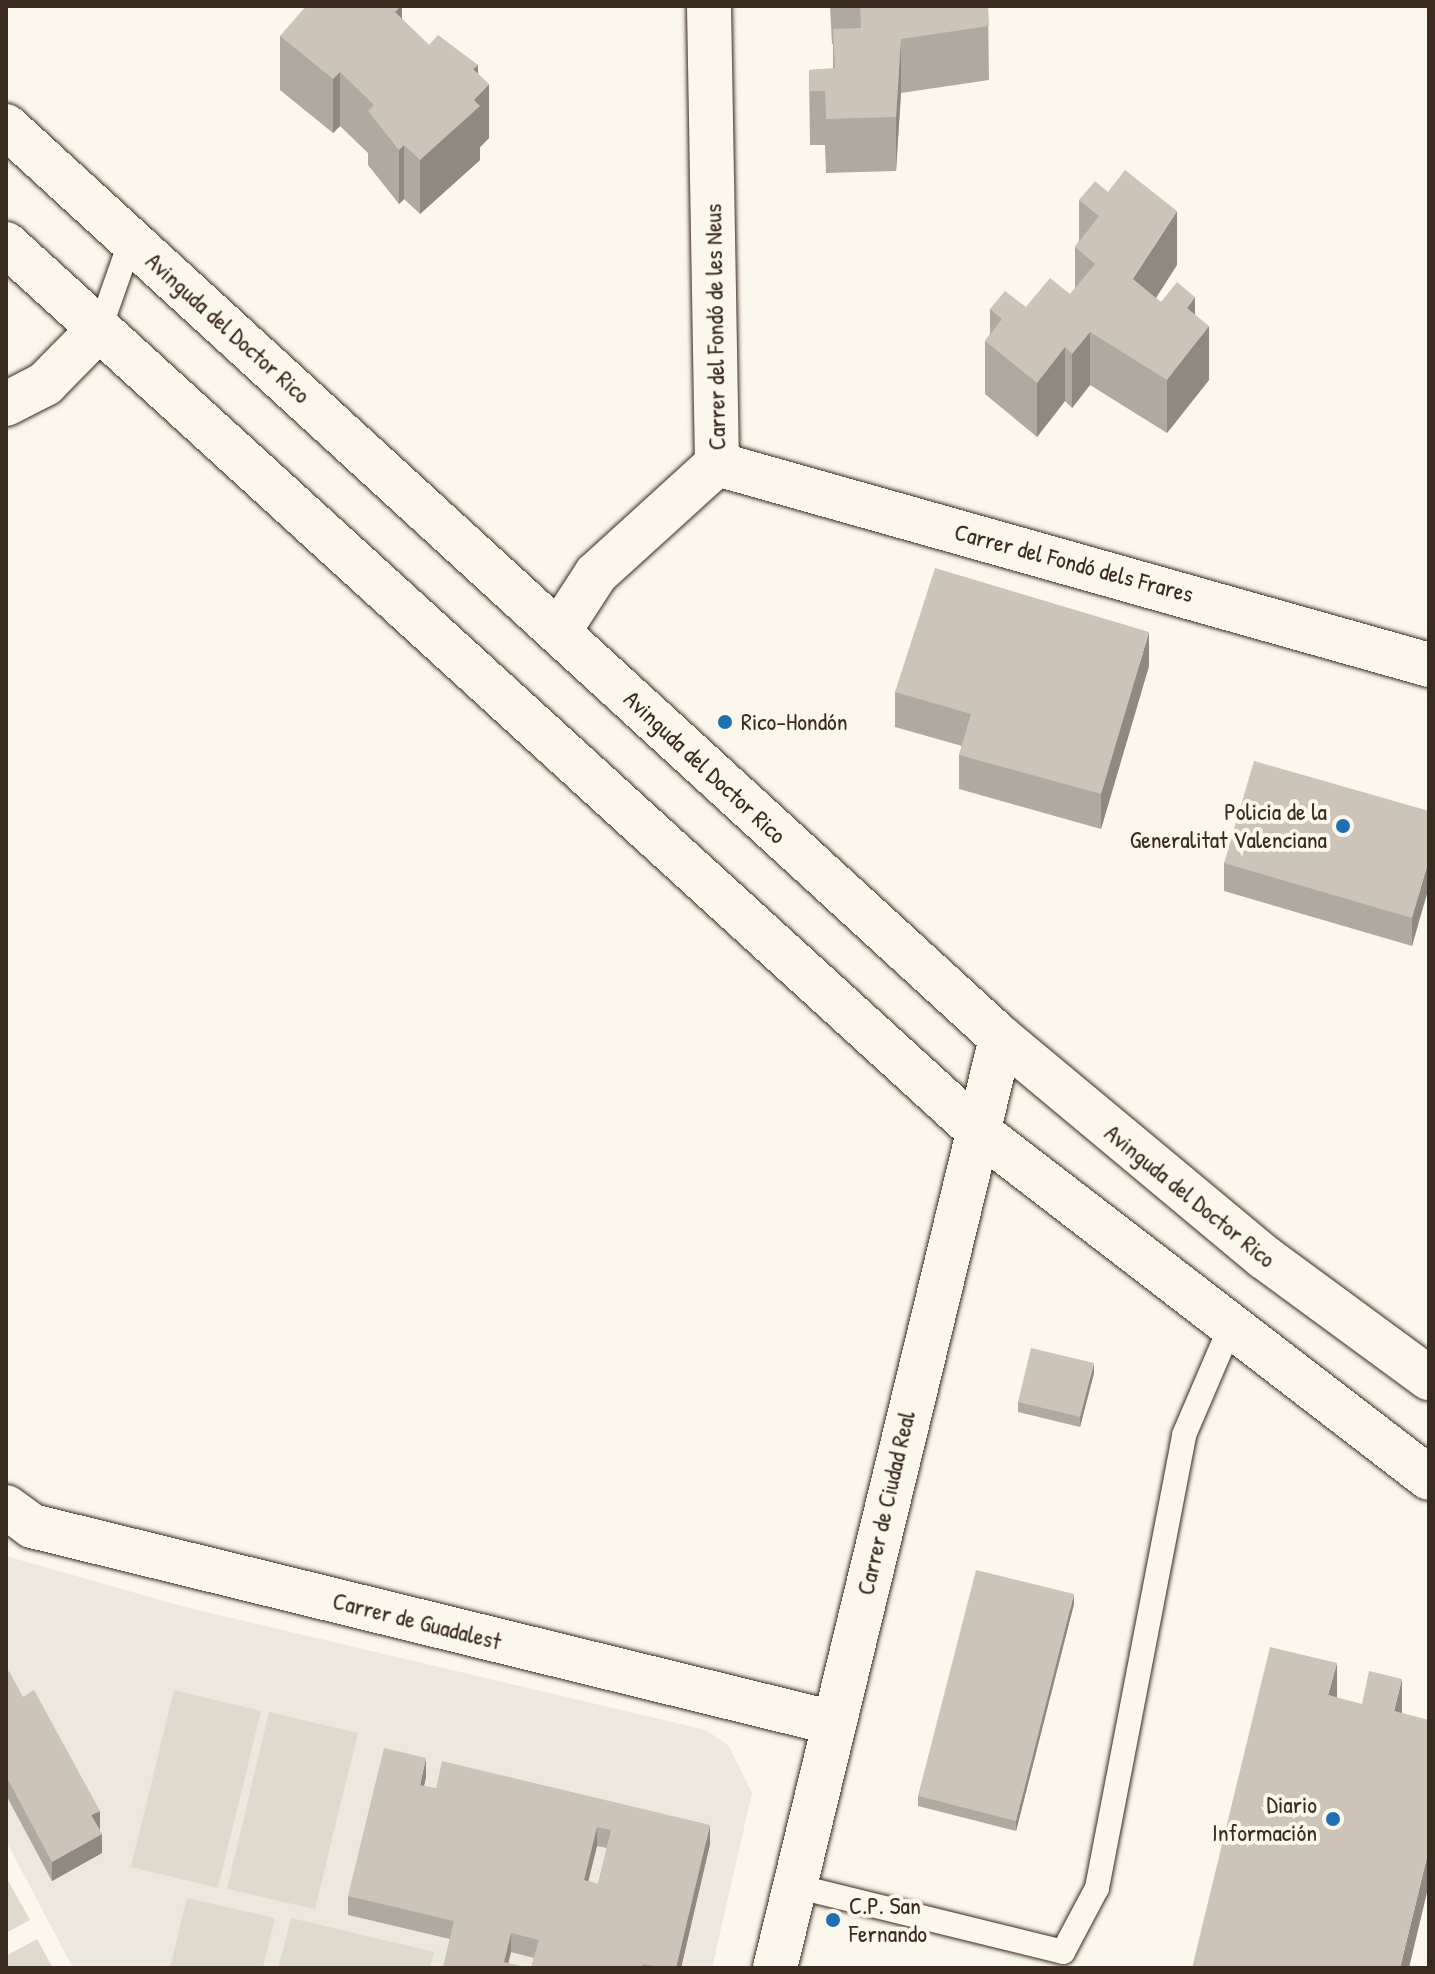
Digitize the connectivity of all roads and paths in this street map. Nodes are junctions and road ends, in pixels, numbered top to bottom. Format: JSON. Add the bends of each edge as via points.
{"nodes":[{"id":1,"x":709,"y":6,"type":"edge"},
{"id":2,"x":6,"y":126,"type":"edge"},
{"id":3,"x":131,"y":240,"type":"junction"},
{"id":4,"x":6,"y":244,"type":"edge"},
{"id":5,"x":100,"y":328,"type":"junction"},
{"id":6,"x":6,"y":404,"type":"edge"},
{"id":7,"x":717,"y":464,"type":"junction"},
{"id":8,"x":559,"y":631,"type":"junction"},
{"id":9,"x":1429,"y":665,"type":"edge"},
{"id":10,"x":1001,"y":1038,"type":"junction"},
{"id":11,"x":978,"y":1131,"type":"junction"},
{"id":12,"x":1229,"y":1330,"type":"junction"},
{"id":13,"x":1429,"y":1378,"type":"edge"},
{"id":14,"x":1429,"y":1478,"type":"edge"},
{"id":15,"x":6,"y":1507,"type":"edge"},
{"id":16,"x":834,"y":1723,"type":"junction"},
{"id":17,"x":795,"y":1886,"type":"junction"},
{"id":18,"x":775,"y":1968,"type":"edge"}],
"edges":[{"from":1,"to":7,"type":"street","name":"Carrer del Fondó de les Neus"},
{"from":2,"to":3,"type":"street","name":"Avinguda del Doctor Rico"},
{"from":3,"to":5,"type":"lane"},
{"from":3,"to":8,"type":"street","name":"Avinguda del Doctor Rico"},
{"from":4,"to":5,"type":"street"},
{"from":5,"to":6,"type":"street","via":[[45,384]]},
{"from":5,"to":11,"type":"street"},
{"from":7,"to":8,"type":"street","name":"Carrer del Fondó de les Neus","via":[[596,574]]},
{"from":7,"to":9,"type":"street","name":"Carrer del Fondó dels Frares"},
{"from":8,"to":10,"type":"street","name":"Avinguda del Doctor Rico"},
{"from":10,"to":11,"type":"street","name":"Carrer de Ciudad Real"},
{"from":10,"to":13,"type":"street","name":"Avinguda del Doctor Rico","via":[[1264,1257]]},
{"from":11,"to":12,"type":"street"},
{"from":11,"to":16,"type":"street","name":"Carrer de Ciudad Real"},
{"from":12,"to":14,"type":"street"},
{"from":12,"to":17,"type":"lane","via":[[1184,1435],[1097,1888],[1063,1952]]},
{"from":15,"to":16,"type":"street","name":"Carrer de Guadalest","via":[[32,1526]]},
{"from":16,"to":17,"type":"street","name":"Carrer de Ciudad Real"},
{"from":17,"to":18,"type":"street","name":"Carrer de Ciudad Real"}]}
